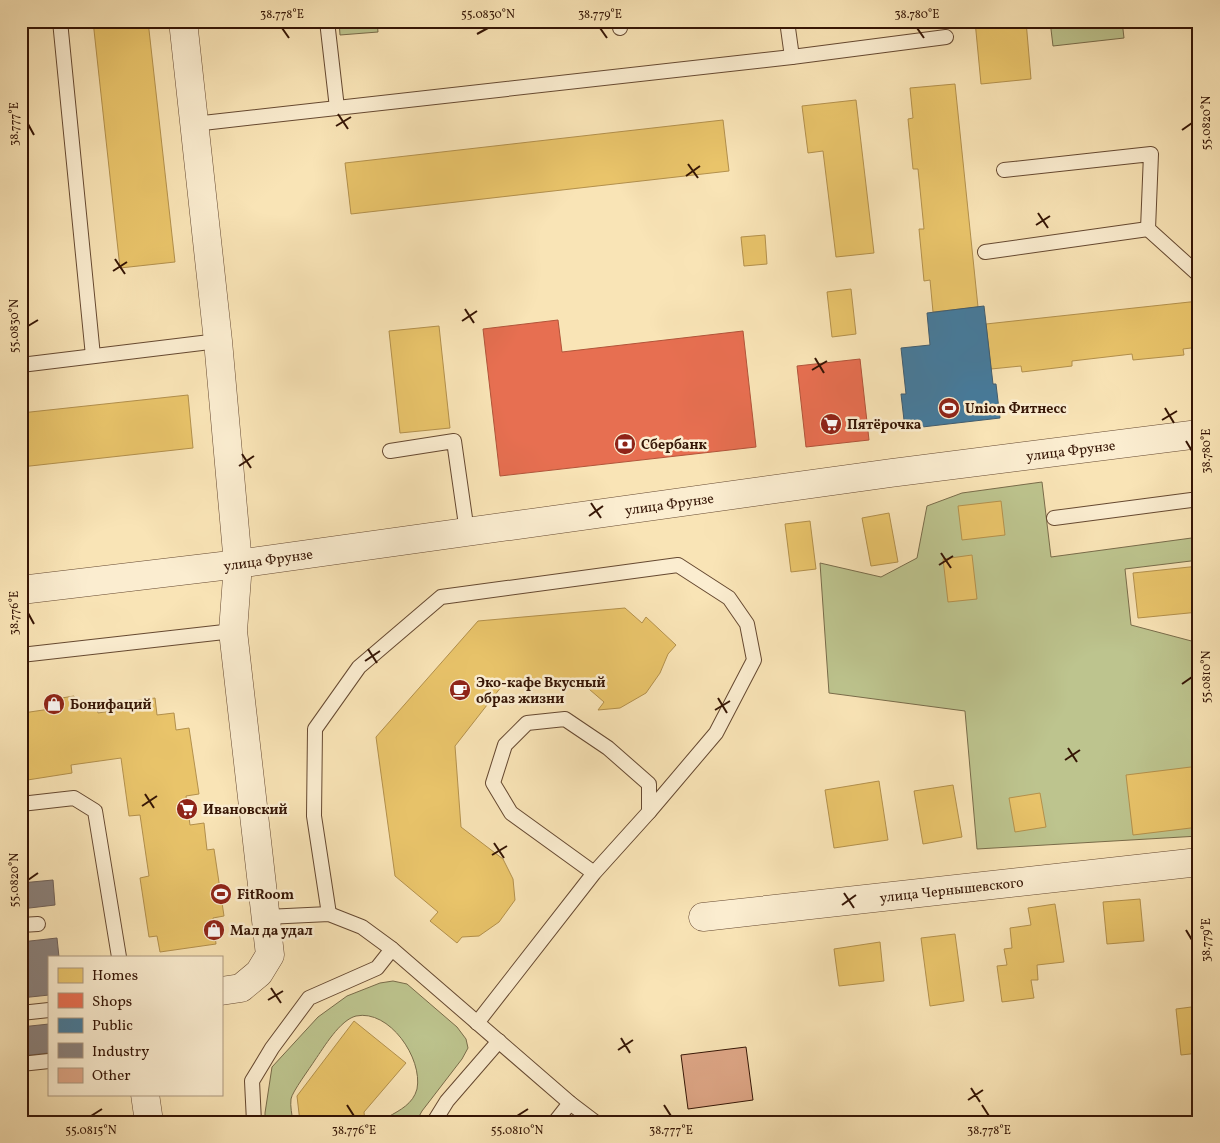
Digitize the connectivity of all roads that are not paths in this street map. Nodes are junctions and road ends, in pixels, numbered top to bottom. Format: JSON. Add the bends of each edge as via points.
{"nodes":[{"id":1,"x":60,"y":21,"type":"edge"},
{"id":2,"x":183,"y":21,"type":"edge"},
{"id":3,"x":327,"y":21,"type":"edge"},
{"id":4,"x":787,"y":21,"type":"edge"},
{"id":5,"x":946,"y":37,"type":"dead end"},
{"id":6,"x":792,"y":57,"type":"junction"},
{"id":7,"x":337,"y":108,"type":"junction"},
{"id":8,"x":194,"y":124,"type":"junction"},
{"id":9,"x":1004,"y":170,"type":"dead end"},
{"id":10,"x":1148,"y":229,"type":"junction"},
{"id":11,"x":985,"y":252,"type":"dead end"},
{"id":12,"x":1199,"y":276,"type":"edge"},
{"id":13,"x":218,"y":341,"type":"junction"},
{"id":14,"x":93,"y":356,"type":"junction"},
{"id":15,"x":21,"y":365,"type":"edge"},
{"id":16,"x":1199,"y":434,"type":"edge"},
{"id":17,"x":390,"y":451,"type":"dead end"},
{"id":18,"x":1199,"y":499,"type":"edge"},
{"id":19,"x":1054,"y":518,"type":"dead end"},
{"id":20,"x":468,"y":532,"type":"junction"},
{"id":21,"x":238,"y":564,"type":"junction"},
{"id":22,"x":21,"y":590,"type":"edge"},
{"id":23,"x":233,"y":630,"type":"junction"},
{"id":24,"x":21,"y":655,"type":"edge"},
{"id":25,"x":21,"y":804,"type":"edge"},
{"id":26,"x":649,"y":812,"type":"junction"},
{"id":27,"x":1199,"y":862,"type":"edge"},
{"id":28,"x":594,"y":873,"type":"junction"},
{"id":29,"x":329,"y":914,"type":"junction"},
{"id":30,"x":266,"y":917,"type":"junction"},
{"id":31,"x":703,"y":917,"type":"dead end"},
{"id":32,"x":38,"y":924,"type":"dead end"},
{"id":33,"x":21,"y":925,"type":"edge"},
{"id":34,"x":392,"y":949,"type":"junction"},
{"id":35,"x":119,"y":956,"type":"edge"},
{"id":36,"x":222,"y":991,"type":"edge"},
{"id":37,"x":48,"y":1010,"type":"edge"},
{"id":38,"x":21,"y":1013,"type":"edge"},
{"id":39,"x":477,"y":1023,"type":"junction"},
{"id":40,"x":500,"y":1041,"type":"junction"},
{"id":41,"x":48,"y":1061,"type":"edge"},
{"id":42,"x":21,"y":1064,"type":"edge"},
{"id":43,"x":145,"y":1096,"type":"edge"},
{"id":44,"x":570,"y":1103,"type":"junction"},
{"id":45,"x":150,"y":1122,"type":"edge"},
{"id":46,"x":254,"y":1122,"type":"edge"},
{"id":47,"x":434,"y":1122,"type":"edge"},
{"id":48,"x":555,"y":1122,"type":"edge"},
{"id":49,"x":595,"y":1122,"type":"edge"}],
"edges":[{"from":1,"to":14,"type":"lane"},
{"from":2,"to":8,"type":"street"},
{"from":3,"to":7,"type":"lane"},
{"from":4,"to":6,"type":"lane"},
{"from":5,"to":6,"type":"lane"},
{"from":6,"to":7,"type":"lane"},
{"from":7,"to":8,"type":"lane"},
{"from":8,"to":13,"type":"street"},
{"from":9,"to":10,"type":"lane","via":[[1151,154]]},
{"from":10,"to":11,"type":"lane"},
{"from":10,"to":12,"type":"lane"},
{"from":13,"to":14,"type":"lane"},
{"from":13,"to":21,"type":"street"},
{"from":14,"to":15,"type":"lane"},
{"from":16,"to":20,"type":"street","name":"улица Фрунзе"},
{"from":17,"to":20,"type":"lane","via":[[454,441]]},
{"from":18,"to":19,"type":"lane"},
{"from":20,"to":21,"type":"street","name":"улица Фрунзе"},
{"from":21,"to":22,"type":"street","name":"улица Фрунзе"},
{"from":21,"to":23,"type":"street"},
{"from":23,"to":24,"type":"lane"},
{"from":23,"to":30,"type":"street"},
{"from":25,"to":35,"type":"lane","via":[[74,798],[95,811]]},
{"from":26,"to":28,"type":"lane"},
{"from":26,"to":28,"type":"lane","via":[[649,784],[608,748],[565,719],[527,723],[505,745],[493,783],[512,813]]},
{"from":26,"to":29,"type":"lane","via":[[716,733],[754,660],[747,624],[729,598],[678,565],[440,597],[359,667],[315,729],[314,816]]},
{"from":27,"to":31,"type":"street","name":"улица Чернышевского"},
{"from":28,"to":39,"type":"lane"},
{"from":29,"to":30,"type":"lane"},
{"from":29,"to":34,"type":"lane","via":[[362,927]]},
{"from":30,"to":36,"type":"street","via":[[270,955],[259,973],[241,988]]},
{"from":32,"to":33,"type":"lane"},
{"from":34,"to":39,"type":"lane"},
{"from":34,"to":46,"type":"lane","via":[[377,968],[308,998],[252,1081]]},
{"from":37,"to":38,"type":"lane"},
{"from":39,"to":40,"type":"lane"},
{"from":40,"to":44,"type":"lane"},
{"from":40,"to":47,"type":"lane","via":[[447,1101]]},
{"from":41,"to":42,"type":"lane"},
{"from":43,"to":45,"type":"street"},
{"from":44,"to":48,"type":"lane"},
{"from":44,"to":49,"type":"lane"}]}
